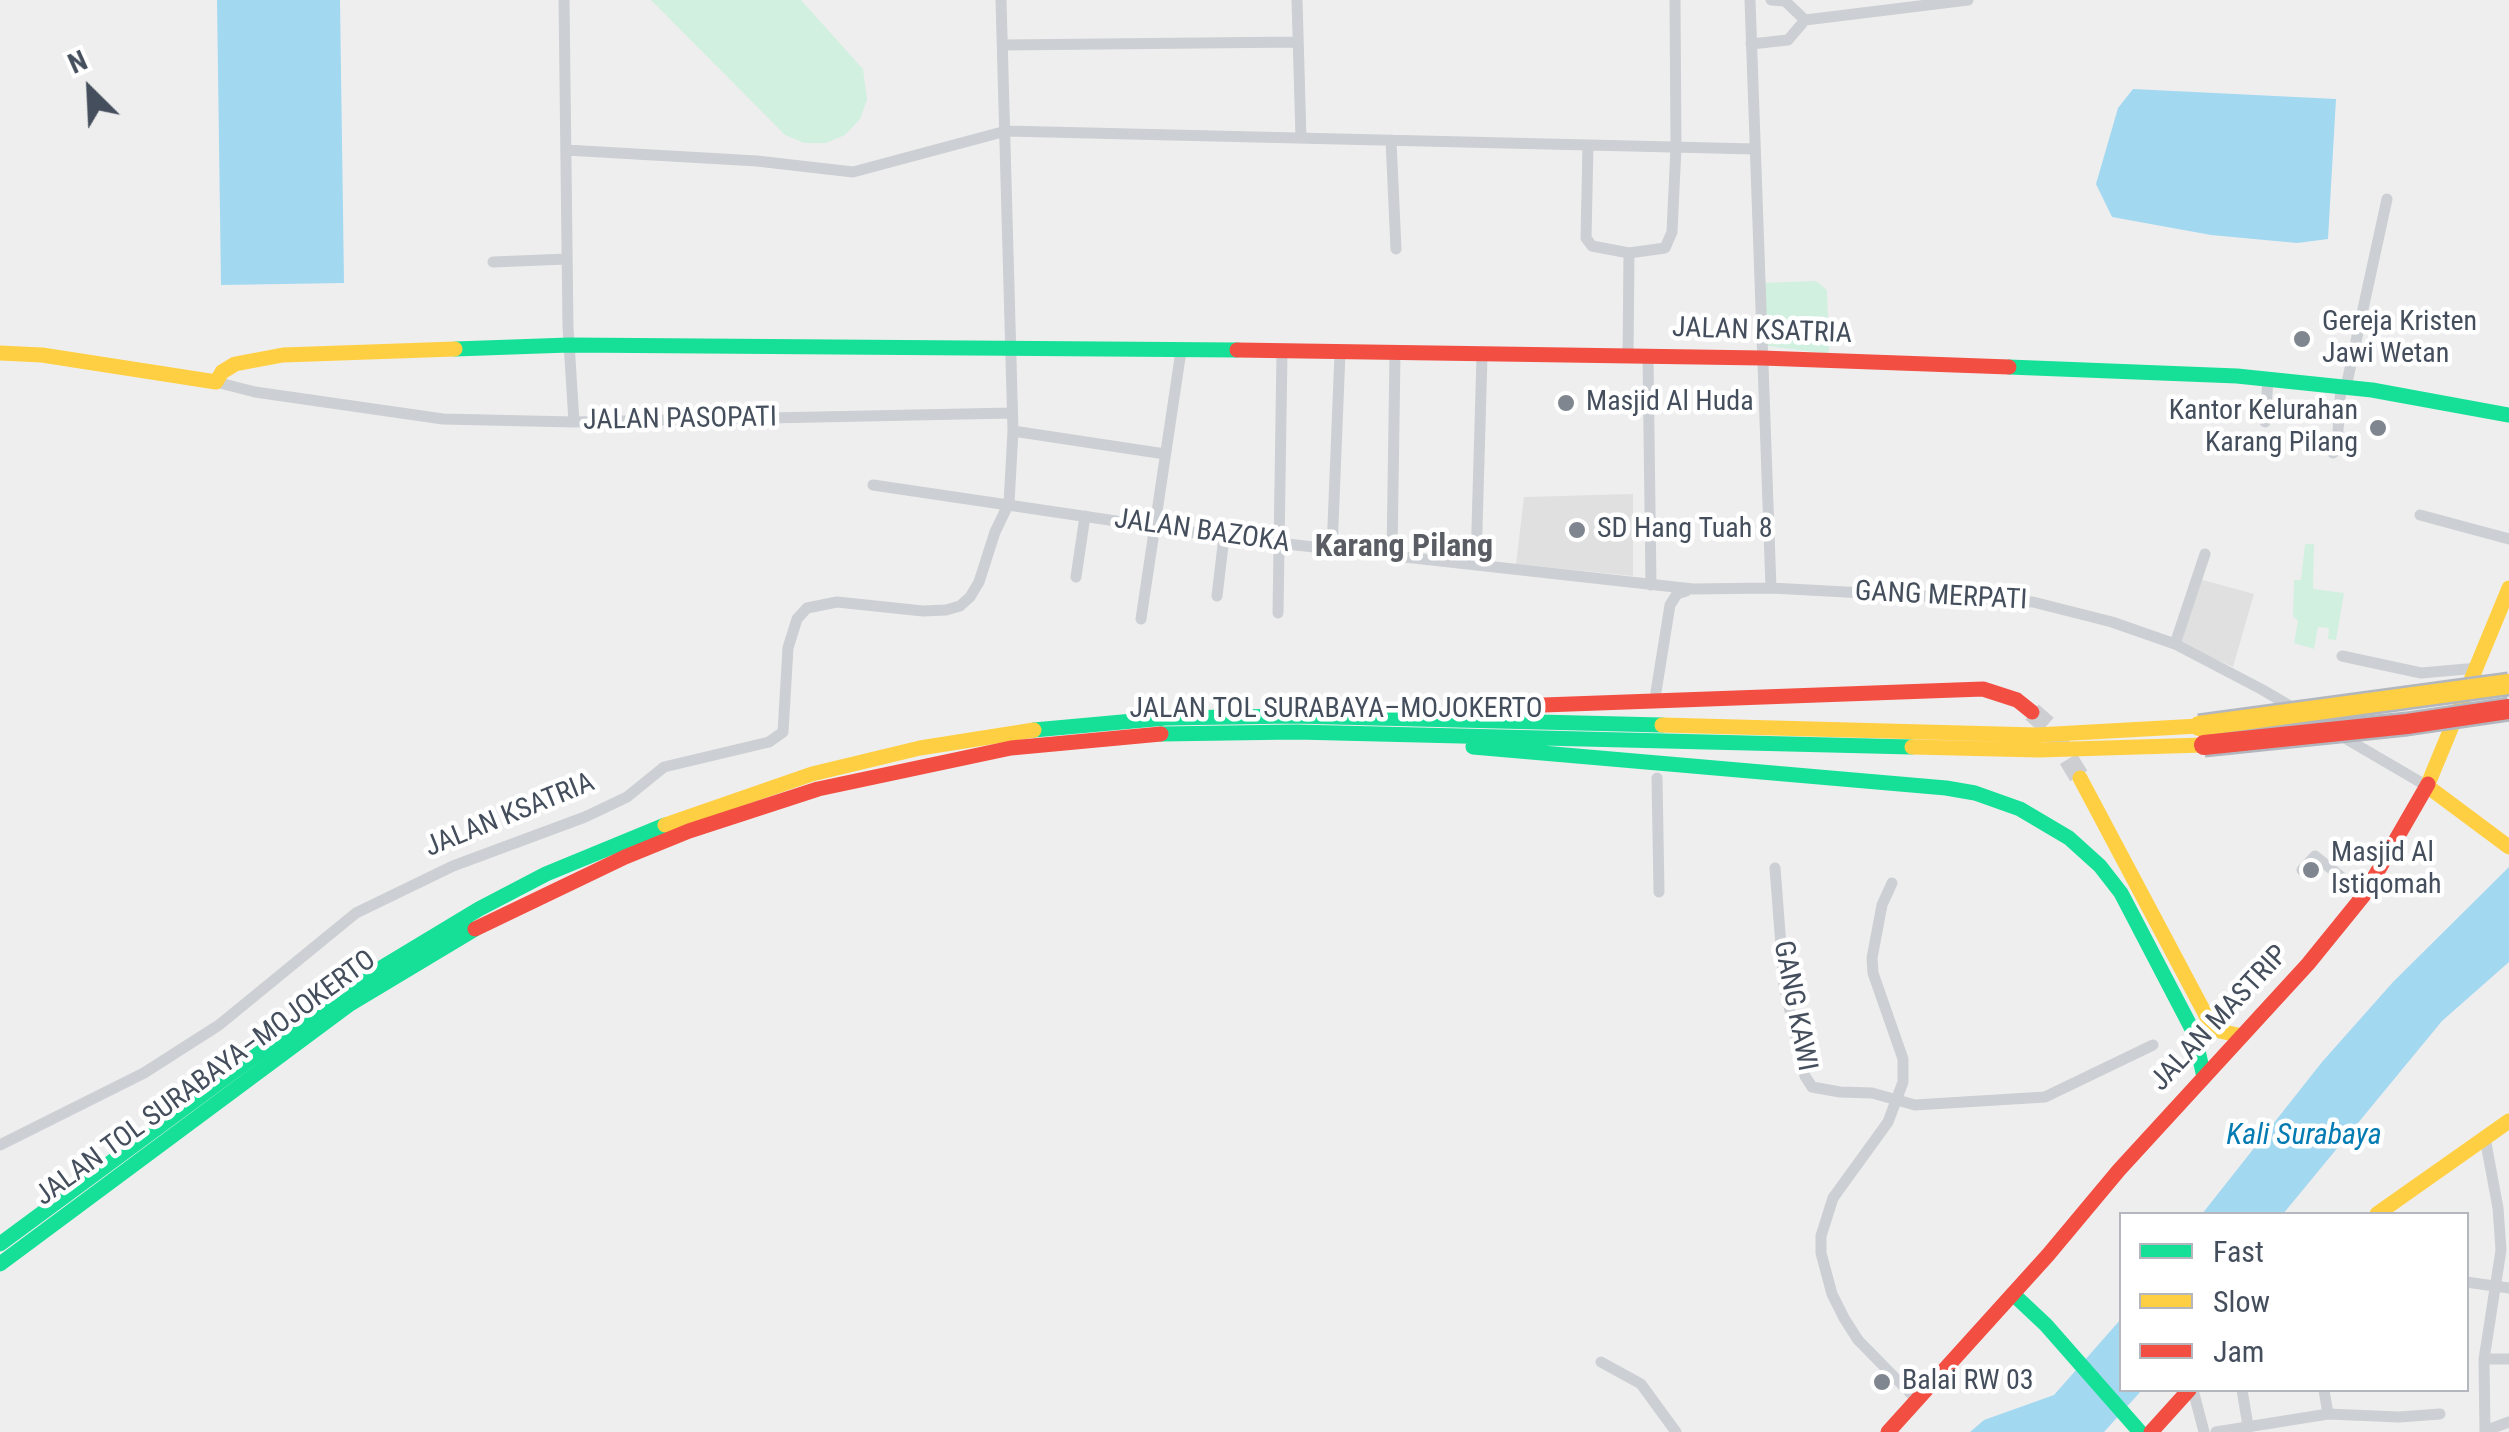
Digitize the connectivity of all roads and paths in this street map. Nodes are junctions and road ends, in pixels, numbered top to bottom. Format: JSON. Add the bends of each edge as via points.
{"nodes":[{"id":1,"x":564,"y":0,"type":"edge"},
{"id":2,"x":1001,"y":0,"type":"edge"},
{"id":3,"x":1298,"y":0,"type":"edge"},
{"id":4,"x":1675,"y":0,"type":"edge"},
{"id":5,"x":1750,"y":0,"type":"edge"},
{"id":6,"x":1771,"y":0,"type":"edge"},
{"id":7,"x":1968,"y":0,"type":"edge"},
{"id":8,"x":1936,"y":2,"type":"edge"},
{"id":9,"x":1805,"y":20,"type":"junction"},
{"id":10,"x":1298,"y":42,"type":"junction"},
{"id":11,"x":1752,"y":44,"type":"junction"},
{"id":12,"x":1003,"y":45,"type":"junction"},
{"id":13,"x":1006,"y":132,"type":"junction"},
{"id":14,"x":1301,"y":138,"type":"junction"},
{"id":15,"x":1391,"y":140,"type":"junction"},
{"id":16,"x":1588,"y":145,"type":"junction"},
{"id":17,"x":1676,"y":147,"type":"junction"},
{"id":18,"x":1756,"y":149,"type":"junction"},
{"id":19,"x":566,"y":150,"type":"junction"},
{"id":20,"x":2387,"y":199,"type":"dead end"},
{"id":21,"x":1396,"y":249,"type":"dead end"},
{"id":22,"x":1629,"y":253,"type":"junction"},
{"id":23,"x":567,"y":258,"type":"junction"},
{"id":24,"x":493,"y":262,"type":"dead end"},
{"id":25,"x":569,"y":345,"type":"junction"},
{"id":26,"x":1010,"y":346,"type":"junction"},
{"id":27,"x":1181,"y":350,"type":"junction"},
{"id":28,"x":0,"y":353,"type":"edge"},
{"id":29,"x":1282,"y":353,"type":"junction"},
{"id":30,"x":1340,"y":353,"type":"junction"},
{"id":31,"x":1395,"y":354,"type":"junction"},
{"id":32,"x":1482,"y":356,"type":"junction"},
{"id":33,"x":1638,"y":356,"type":"junction"},
{"id":34,"x":1762,"y":358,"type":"junction"},
{"id":35,"x":2268,"y":379,"type":"junction"},
{"id":36,"x":216,"y":382,"type":"junction"},
{"id":37,"x":2344,"y":387,"type":"junction"},
{"id":38,"x":1012,"y":413,"type":"junction"},
{"id":39,"x":2509,"y":415,"type":"edge"},
{"id":40,"x":574,"y":422,"type":"junction"},
{"id":41,"x":2265,"y":422,"type":"dead end"},
{"id":42,"x":1012,"y":431,"type":"junction"},
{"id":43,"x":2333,"y":453,"type":"dead end"},
{"id":44,"x":1165,"y":454,"type":"junction"},
{"id":45,"x":874,"y":485,"type":"dead end"},
{"id":46,"x":1009,"y":503,"type":"junction"},
{"id":47,"x":2420,"y":515,"type":"dead end"},
{"id":48,"x":1084,"y":516,"type":"junction"},
{"id":49,"x":1156,"y":528,"type":"junction"},
{"id":50,"x":1224,"y":537,"type":"junction"},
{"id":51,"x":2509,"y":538,"type":"edge"},
{"id":52,"x":1278,"y":543,"type":"junction"},
{"id":53,"x":1332,"y":550,"type":"junction"},
{"id":54,"x":2205,"y":554,"type":"dead end"},
{"id":55,"x":1392,"y":556,"type":"junction"},
{"id":56,"x":1476,"y":563,"type":"junction"},
{"id":57,"x":1076,"y":576,"type":"dead end"},
{"id":58,"x":1651,"y":584,"type":"junction"},
{"id":59,"x":1771,"y":588,"type":"junction"},
{"id":60,"x":2509,"y":588,"type":"edge"},
{"id":61,"x":1693,"y":589,"type":"junction"},
{"id":62,"x":1217,"y":596,"type":"dead end"},
{"id":63,"x":1278,"y":613,"type":"dead end"},
{"id":64,"x":2504,"y":614,"type":"edge"},
{"id":65,"x":1140,"y":619,"type":"dead end"},
{"id":66,"x":2175,"y":644,"type":"junction"},
{"id":67,"x":2342,"y":656,"type":"dead end"},
{"id":68,"x":2478,"y":668,"type":"junction"},
{"id":69,"x":2509,"y":684,"type":"edge"},
{"id":70,"x":1656,"y":692,"type":"dead end"},
{"id":71,"x":2509,"y":709,"type":"edge"},
{"id":72,"x":2032,"y":712,"type":"tunnel mouth"},
{"id":73,"x":1340,"y":717,"type":"junction"},
{"id":74,"x":1374,"y":734,"type":"junction"},
{"id":75,"x":2202,"y":735,"type":"junction"},
{"id":76,"x":1657,"y":778,"type":"dead end"},
{"id":77,"x":2080,"y":778,"type":"tunnel mouth"},
{"id":78,"x":2427,"y":786,"type":"junction"},
{"id":79,"x":2504,"y":843,"type":"edge"},
{"id":80,"x":1776,"y":868,"type":"dead end"},
{"id":81,"x":2302,"y":870,"type":"dead end"},
{"id":82,"x":1892,"y":883,"type":"dead end"},
{"id":83,"x":1659,"y":892,"type":"dead end"},
{"id":84,"x":2364,"y":895,"type":"junction"},
{"id":85,"x":391,"y":969,"type":"junction"},
{"id":86,"x":346,"y":998,"type":"junction"},
{"id":87,"x":2242,"y":1036,"type":"junction"},
{"id":88,"x":2153,"y":1046,"type":"dead end"},
{"id":89,"x":2204,"y":1077,"type":"junction"},
{"id":90,"x":1899,"y":1099,"type":"junction"},
{"id":91,"x":2509,"y":1121,"type":"edge"},
{"id":92,"x":2486,"y":1138,"type":"junction"},
{"id":93,"x":0,"y":1145,"type":"edge"},
{"id":94,"x":2380,"y":1212,"type":"edge"},
{"id":95,"x":2505,"y":1232,"type":"edge"},
{"id":96,"x":0,"y":1244,"type":"edge"},
{"id":97,"x":0,"y":1264,"type":"edge"},
{"id":98,"x":2469,"y":1282,"type":"edge"},
{"id":99,"x":2495,"y":1285,"type":"junction"},
{"id":100,"x":2509,"y":1288,"type":"edge"},
{"id":101,"x":2013,"y":1294,"type":"junction"},
{"id":102,"x":2484,"y":1358,"type":"junction"},
{"id":103,"x":2509,"y":1359,"type":"edge"},
{"id":104,"x":1601,"y":1362,"type":"dead end"},
{"id":105,"x":2190,"y":1392,"type":"edge"},
{"id":106,"x":2193,"y":1392,"type":"edge"},
{"id":107,"x":2242,"y":1392,"type":"edge"},
{"id":108,"x":2324,"y":1392,"type":"edge"},
{"id":109,"x":1918,"y":1400,"type":"junction"},
{"id":110,"x":2328,"y":1414,"type":"junction"},
{"id":111,"x":2440,"y":1414,"type":"dead end"},
{"id":112,"x":2509,"y":1422,"type":"edge"},
{"id":113,"x":2248,"y":1426,"type":"junction"},
{"id":114,"x":2142,"y":1430,"type":"edge"},
{"id":115,"x":2485,"y":1431,"type":"edge"},
{"id":116,"x":1676,"y":1432,"type":"edge"},
{"id":117,"x":1888,"y":1432,"type":"edge"},
{"id":118,"x":2204,"y":1432,"type":"edge"},
{"id":119,"x":2216,"y":1432,"type":"edge"}],
"edges":[{"from":1,"to":19,"type":"street"},
{"from":2,"to":12,"type":"street"},
{"from":3,"to":10,"type":"street"},
{"from":4,"to":17,"type":"street"},
{"from":5,"to":11,"type":"street"},
{"from":6,"to":9,"type":"street","via":[[1786,1]]},
{"from":7,"to":8,"type":"street"},
{"from":8,"to":9,"type":"street"},
{"from":9,"to":11,"type":"street","via":[[1788,40]]},
{"from":10,"to":12,"type":"street"},
{"from":10,"to":14,"type":"street"},
{"from":11,"to":18,"type":"street"},
{"from":12,"to":13,"type":"street"},
{"from":13,"to":14,"type":"street"},
{"from":13,"to":19,"type":"street","via":[[854,172]]},
{"from":13,"to":26,"type":"street"},
{"from":14,"to":15,"type":"street"},
{"from":15,"to":16,"type":"street"},
{"from":15,"to":21,"type":"street"},
{"from":16,"to":17,"type":"street"},
{"from":16,"to":22,"type":"street","via":[[1586,238],[1592,246]]},
{"from":17,"to":18,"type":"street"},
{"from":17,"to":22,"type":"street","via":[[1670,242]]},
{"from":18,"to":34,"type":"street"},
{"from":19,"to":23,"type":"street"},
{"from":20,"to":37,"type":"street"},
{"from":22,"to":33,"type":"street"},
{"from":23,"to":24,"type":"street"},
{"from":23,"to":25,"type":"street"},
{"from":25,"to":26,"type":"main road","name":"JALAN KSATRIA"},
{"from":25,"to":36,"type":"main road","name":"JALAN KSATRIA","via":[[283,355],[235,364]]},
{"from":25,"to":40,"type":"street"},
{"from":26,"to":27,"type":"main road","name":"JALAN KSATRIA"},
{"from":26,"to":38,"type":"street","name":"JALAN KSATRIA"},
{"from":27,"to":29,"type":"main road","name":"JALAN KSATRIA"},
{"from":27,"to":44,"type":"street"},
{"from":28,"to":36,"type":"main road"},
{"from":29,"to":30,"type":"main road","name":"JALAN KSATRIA"},
{"from":29,"to":52,"type":"street"},
{"from":30,"to":31,"type":"main road","name":"JALAN KSATRIA"},
{"from":30,"to":53,"type":"street"},
{"from":31,"to":32,"type":"main road","name":"JALAN KSATRIA"},
{"from":31,"to":55,"type":"street"},
{"from":32,"to":33,"type":"main road","name":"JALAN KSATRIA"},
{"from":32,"to":56,"type":"street"},
{"from":33,"to":34,"type":"main road","name":"JALAN KSATRIA"},
{"from":33,"to":58,"type":"street"},
{"from":34,"to":35,"type":"main road","name":"JALAN KSATRIA"},
{"from":34,"to":59,"type":"street"},
{"from":35,"to":37,"type":"main road","name":"JALAN KSATRIA"},
{"from":35,"to":41,"type":"street"},
{"from":36,"to":40,"type":"street","name":"JALAN PASOPATI","via":[[443,419]]},
{"from":37,"to":39,"type":"main road","name":"JALAN KSATRIA"},
{"from":37,"to":43,"type":"street"},
{"from":38,"to":40,"type":"street","name":"JALAN PASOPATI"},
{"from":38,"to":42,"type":"street","name":"JALAN KSATRIA"},
{"from":42,"to":44,"type":"street"},
{"from":42,"to":46,"type":"street","name":"JALAN KSATRIA"},
{"from":44,"to":49,"type":"street"},
{"from":45,"to":46,"type":"street","name":"JALAN BAZOKA"},
{"from":46,"to":48,"type":"street","name":"JALAN BAZOKA"},
{"from":46,"to":93,"type":"street","name":"JALAN KSATRIA","via":[[980,582],[960,606],[923,611],[837,602],[807,608],[788,648],[783,732],[769,742],[664,767],[627,798],[585,818],[453,866],[356,913],[218,1026],[144,1073]]},
{"from":47,"to":51,"type":"street"},
{"from":48,"to":49,"type":"street","name":"JALAN BAZOKA"},
{"from":48,"to":57,"type":"street"},
{"from":49,"to":50,"type":"street","name":"JALAN BAZOKA"},
{"from":49,"to":65,"type":"street"},
{"from":50,"to":52,"type":"street","name":"JALAN BAZOKA"},
{"from":50,"to":62,"type":"street"},
{"from":52,"to":53,"type":"street","name":"JALAN BAZOKA"},
{"from":52,"to":63,"type":"street"},
{"from":53,"to":55,"type":"street","name":"JALAN BAZOKA"},
{"from":54,"to":66,"type":"street"},
{"from":55,"to":56,"type":"street","name":"JALAN BAZOKA"},
{"from":56,"to":58,"type":"street","name":"JALAN BAZOKA"},
{"from":58,"to":61,"type":"street","name":"GANG MERPATI"},
{"from":59,"to":61,"type":"street","name":"GANG MERPATI"},
{"from":59,"to":66,"type":"street","name":"GANG MERPATI","via":[[2033,602]]},
{"from":60,"to":64,"type":"main road","name":"JALAN MASTRIP"},
{"from":61,"to":70,"type":"street","via":[[1677,594],[1670,605]]},
{"from":64,"to":68,"type":"main road","name":"JALAN MASTRIP"},
{"from":66,"to":78,"type":"street","name":"GANG MERPATI"},
{"from":67,"to":68,"type":"street","via":[[2421,672]]},
{"from":68,"to":78,"type":"main road","name":"JALAN MASTRIP"},
{"from":69,"to":75,"type":"main road","name":"JALAN TOL SURABAYA–MOJOKERTO","bridge":true},
{"from":71,"to":75,"type":"main road","name":"JALAN TOL SURABAYA–MOJOKERTO","bridge":true,"via":[[2407,724]]},
{"from":72,"to":73,"type":"main road","via":[[1983,689]]},
{"from":73,"to":75,"type":"main road","name":"JALAN TOL SURABAYA–MOJOKERTO"},
{"from":73,"to":85,"type":"main road","name":"JALAN TOL SURABAYA–MOJOKERTO","via":[[1058,726],[812,774],[678,819],[546,874]]},
{"from":74,"to":75,"type":"main road","name":"JALAN TOL SURABAYA–MOJOKERTO","via":[[2039,750]]},
{"from":74,"to":85,"type":"main road","name":"JALAN TOL SURABAYA–MOJOKERTO","via":[[1118,736],[994,751],[818,788],[576,878]]},
{"from":74,"to":89,"type":"main road","via":[[1946,788],[2020,809],[2069,838],[2121,894],[2194,1034]]},
{"from":76,"to":83,"type":"street"},
{"from":77,"to":87,"type":"main road","via":[[2208,1020]]},
{"from":78,"to":79,"type":"main road"},
{"from":78,"to":84,"type":"main road","name":"JALAN MASTRIP"},
{"from":80,"to":90,"type":"street","name":"GANG KAWI","via":[[1784,986],[1808,1083],[1818,1090]]},
{"from":81,"to":84,"type":"street","via":[[2316,856]]},
{"from":82,"to":90,"type":"street","via":[[1872,958],[1876,990],[1903,1060]]},
{"from":84,"to":87,"type":"main road","name":"JALAN MASTRIP"},
{"from":85,"to":86,"type":"main road","name":"JALAN TOL SURABAYA–MOJOKERTO"},
{"from":86,"to":96,"type":"main road","name":"JALAN TOL SURABAYA–MOJOKERTO"},
{"from":86,"to":97,"type":"main road","name":"JALAN TOL SURABAYA–MOJOKERTO"},
{"from":87,"to":89,"type":"main road","name":"JALAN MASTRIP"},
{"from":88,"to":90,"type":"street","name":"GANG KAWI","via":[[2045,1097],[1915,1105]]},
{"from":89,"to":101,"type":"main road","name":"JALAN MASTRIP"},
{"from":90,"to":109,"type":"street","via":[[1833,1198],[1820,1236],[1844,1318]]},
{"from":91,"to":92,"type":"main road"},
{"from":92,"to":94,"type":"main road"},
{"from":92,"to":95,"type":"street"},
{"from":95,"to":99,"type":"street"},
{"from":98,"to":99,"type":"street"},
{"from":99,"to":100,"type":"street"},
{"from":99,"to":102,"type":"street"},
{"from":101,"to":109,"type":"main road","name":"JALAN MASTRIP"},
{"from":101,"to":114,"type":"main road"},
{"from":102,"to":103,"type":"street"},
{"from":102,"to":115,"type":"street"},
{"from":104,"to":116,"type":"street","via":[[1641,1384]]},
{"from":105,"to":114,"type":"main road"},
{"from":106,"to":118,"type":"street"},
{"from":107,"to":113,"type":"street"},
{"from":108,"to":110,"type":"street"},
{"from":109,"to":117,"type":"main road","name":"JALAN MASTRIP"},
{"from":110,"to":111,"type":"street"},
{"from":110,"to":113,"type":"street"},
{"from":112,"to":115,"type":"street"},
{"from":113,"to":119,"type":"street"}]}
